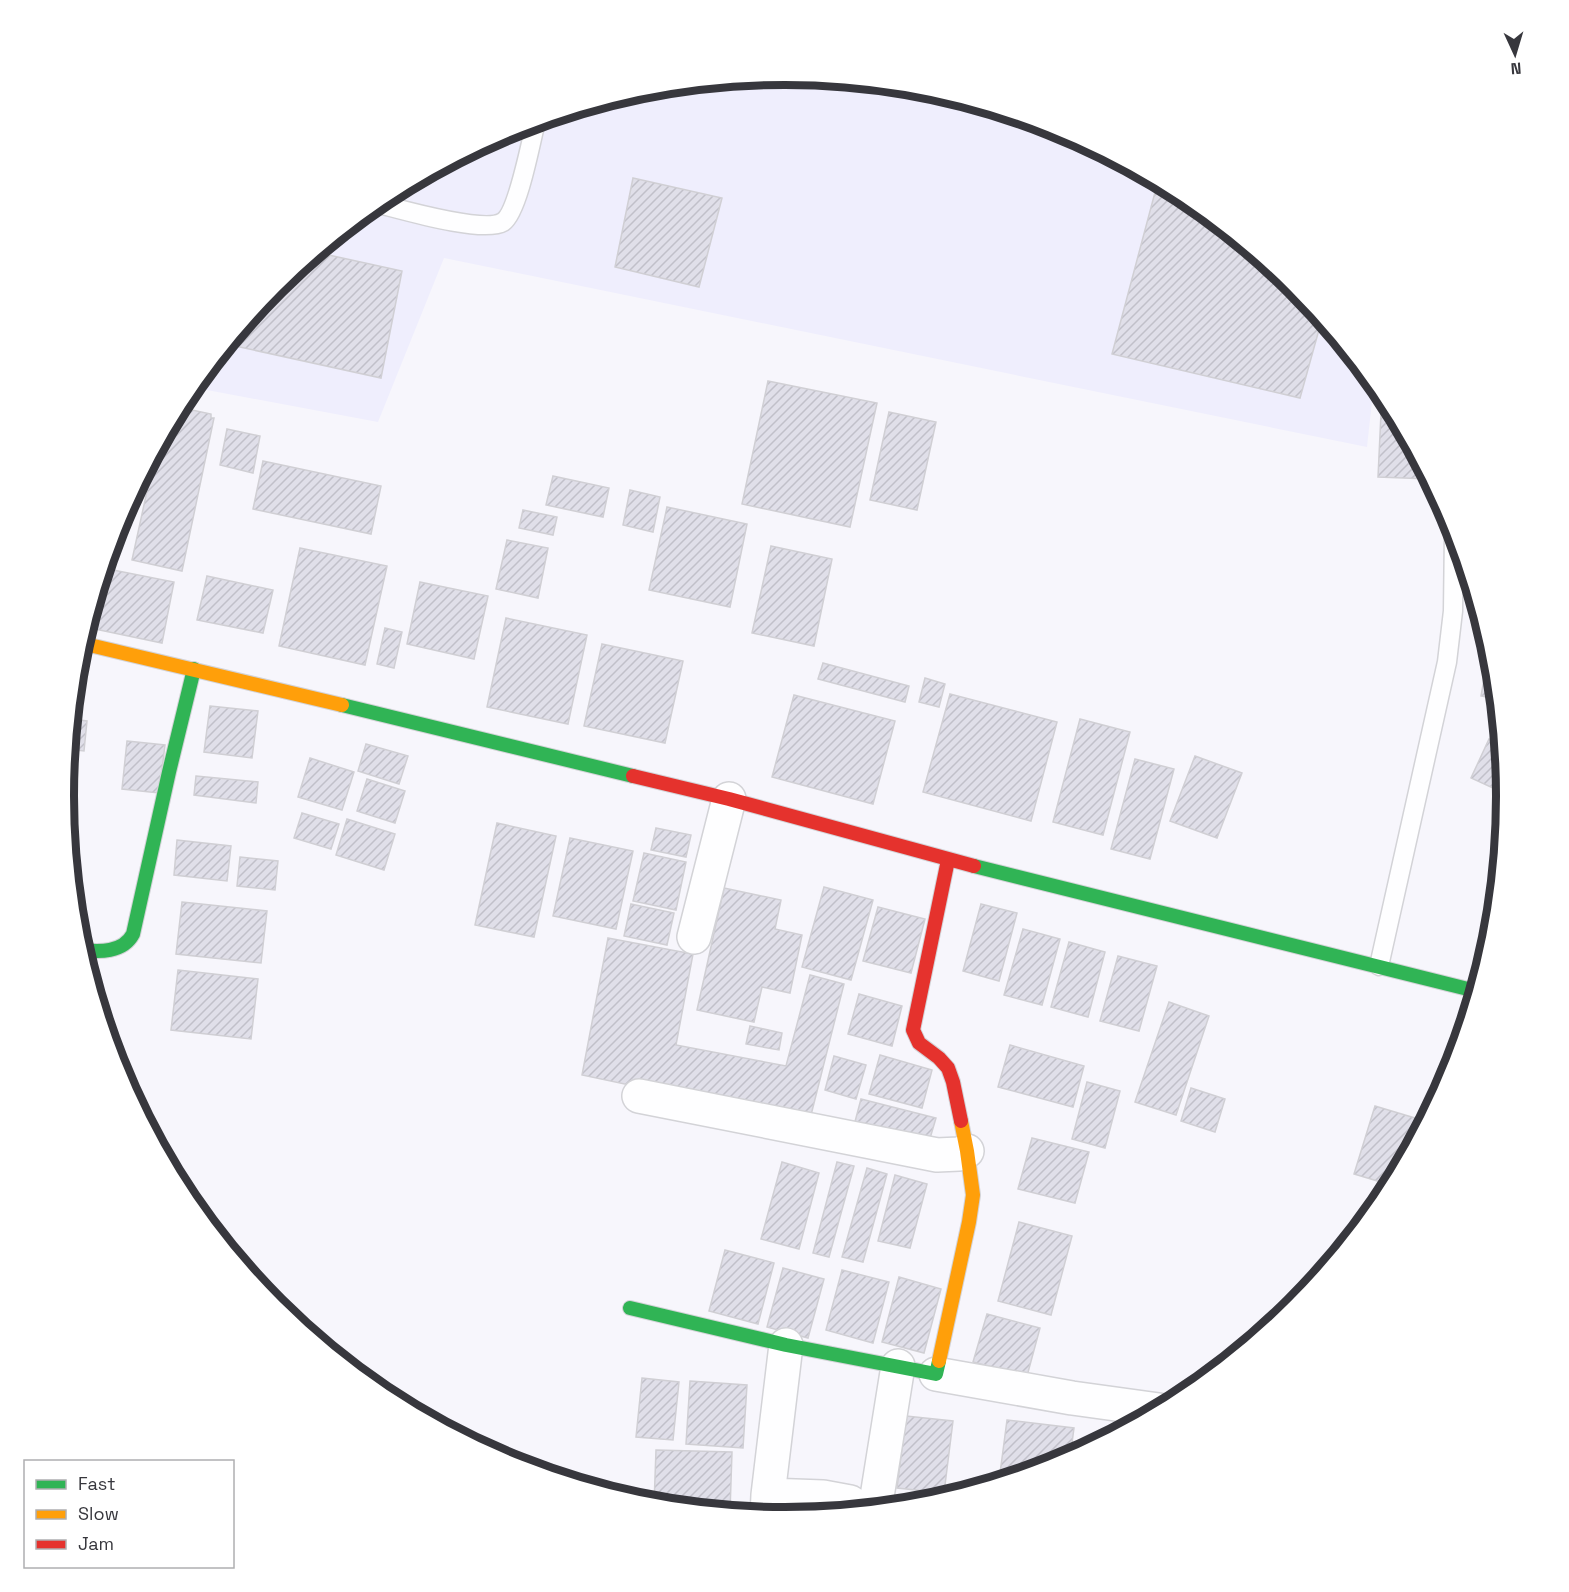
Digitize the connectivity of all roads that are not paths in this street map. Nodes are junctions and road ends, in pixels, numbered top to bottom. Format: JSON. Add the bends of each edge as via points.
{"nodes":[{"id":1,"x":533,"y":131,"type":"edge"},
{"id":2,"x":388,"y":206,"type":"edge"},
{"id":3,"x":1454,"y":556,"type":"edge"},
{"id":4,"x":90,"y":645,"type":"edge"},
{"id":5,"x":194,"y":669,"type":"junction"},
{"id":6,"x":729,"y":799,"type":"junction"},
{"id":7,"x":948,"y":860,"type":"junction"},
{"id":8,"x":694,"y":938,"type":"dead end"},
{"id":9,"x":91,"y":951,"type":"edge"},
{"id":10,"x":1379,"y":966,"type":"junction"},
{"id":11,"x":1468,"y":989,"type":"edge"},
{"id":12,"x":639,"y":1096,"type":"dead end"},
{"id":13,"x":967,"y":1151,"type":"junction"},
{"id":14,"x":630,"y":1308,"type":"dead end"},
{"id":15,"x":786,"y":1345,"type":"junction"},
{"id":16,"x":898,"y":1366,"type":"junction"},
{"id":17,"x":936,"y":1374,"type":"junction"},
{"id":18,"x":1146,"y":1408,"type":"edge"},
{"id":19,"x":876,"y":1501,"type":"edge"},
{"id":20,"x":852,"y":1503,"type":"edge"},
{"id":21,"x":767,"y":1505,"type":"edge"}],
"edges":[{"from":1,"to":2,"type":"lane","via":[[516,198],[502,222],[486,226],[453,222]]},
{"from":3,"to":10,"type":"lane","via":[[1447,662]]},
{"from":4,"to":5,"type":"street"},
{"from":5,"to":6,"type":"street"},
{"from":5,"to":9,"type":"street","via":[[135,930],[122,947]]},
{"from":6,"to":7,"type":"street"},
{"from":6,"to":8,"type":"street"},
{"from":7,"to":10,"type":"street"},
{"from":7,"to":13,"type":"street","via":[[914,1030],[919,1043],[948,1068]]},
{"from":10,"to":11,"type":"street"},
{"from":12,"to":13,"type":"street","via":[[937,1155]]},
{"from":13,"to":17,"type":"street","via":[[972,1195],[969,1222]]},
{"from":14,"to":15,"type":"street"},
{"from":15,"to":16,"type":"street"},
{"from":15,"to":21,"type":"street"},
{"from":16,"to":17,"type":"street"},
{"from":16,"to":19,"type":"street"},
{"from":17,"to":18,"type":"street"},
{"from":20,"to":21,"type":"street","via":[[823,1497]]}]}
